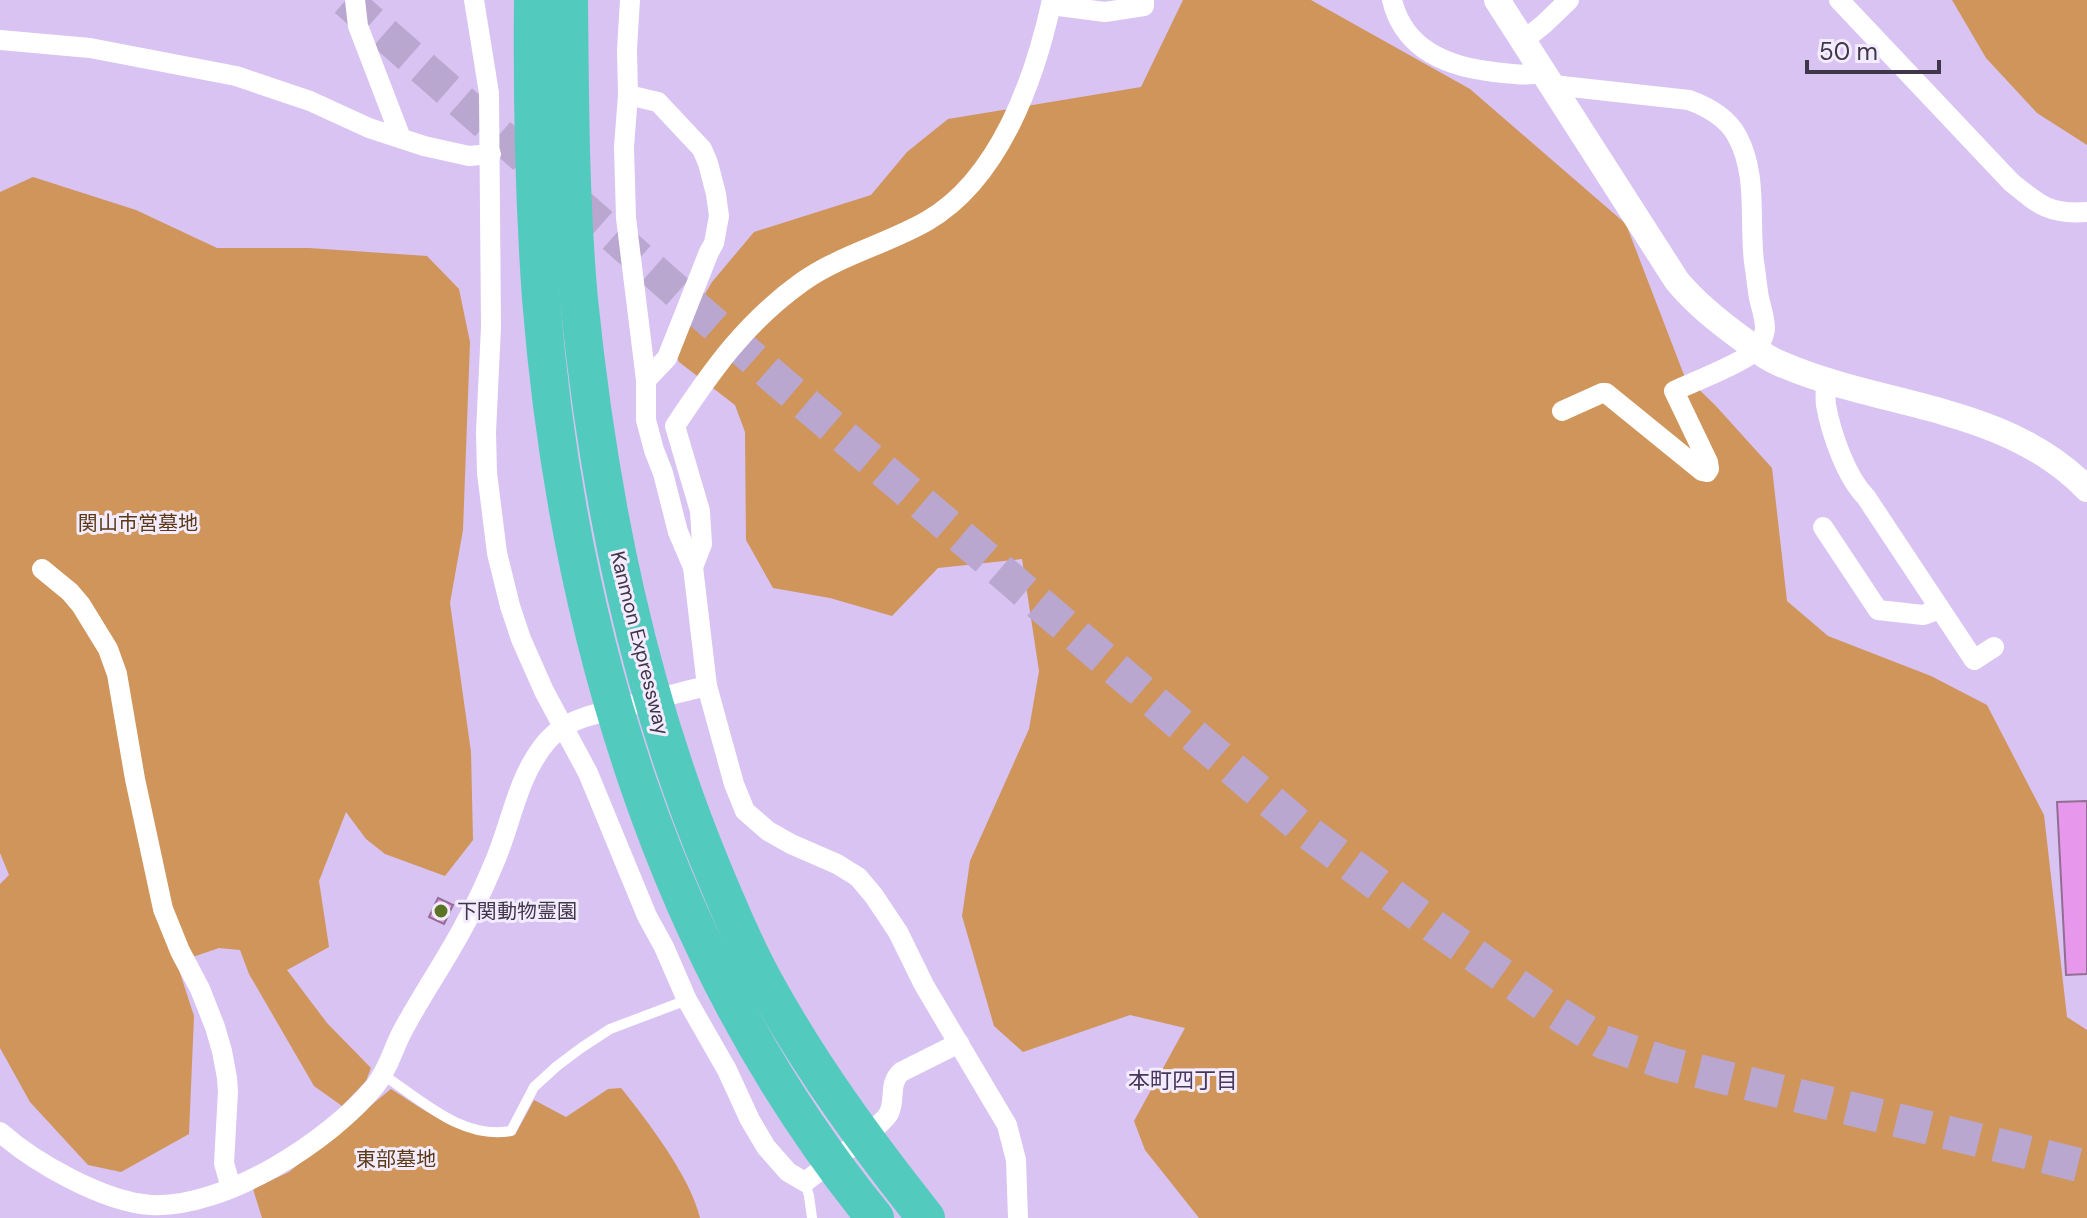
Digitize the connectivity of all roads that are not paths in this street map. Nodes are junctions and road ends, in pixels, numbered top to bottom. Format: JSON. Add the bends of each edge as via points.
{"nodes":[{"id":1,"x":355,"y":0,"type":"edge"},
{"id":2,"x":474,"y":0,"type":"edge"},
{"id":3,"x":533,"y":0,"type":"edge"},
{"id":4,"x":569,"y":0,"type":"edge"},
{"id":5,"x":630,"y":0,"type":"edge"},
{"id":6,"x":1144,"y":0,"type":"edge"},
{"id":7,"x":1392,"y":0,"type":"edge"},
{"id":8,"x":1497,"y":0,"type":"edge"},
{"id":9,"x":1569,"y":0,"type":"edge"},
{"id":10,"x":1825,"y":0,"type":"edge"},
{"id":11,"x":1051,"y":3,"type":"edge"},
{"id":12,"x":1844,"y":5,"type":"edge"},
{"id":13,"x":0,"y":40,"type":"edge"},
{"id":14,"x":1523,"y":41,"type":"junction"},
{"id":15,"x":1549,"y":79,"type":"junction"},
{"id":16,"x":628,"y":95,"type":"junction"},
{"id":17,"x":401,"y":138,"type":"junction"},
{"id":18,"x":491,"y":154,"type":"junction"},
{"id":19,"x":2087,"y":212,"type":"edge"},
{"id":20,"x":1757,"y":350,"type":"junction"},
{"id":21,"x":646,"y":380,"type":"junction"},
{"id":22,"x":1826,"y":380,"type":"junction"},
{"id":23,"x":1562,"y":411,"type":"dead end"},
{"id":24,"x":2087,"y":489,"type":"edge"},
{"id":25,"x":1823,"y":527,"type":"dead end"},
{"id":26,"x":693,"y":567,"type":"junction"},
{"id":27,"x":42,"y":569,"type":"dead end"},
{"id":28,"x":1940,"y":609,"type":"junction"},
{"id":29,"x":1994,"y":647,"type":"dead end"},
{"id":30,"x":707,"y":686,"type":"junction"},
{"id":31,"x":562,"y":727,"type":"junction"},
{"id":32,"x":687,"y":1000,"type":"junction"},
{"id":33,"x":959,"y":1043,"type":"junction"},
{"id":34,"x":383,"y":1075,"type":"junction"},
{"id":35,"x":0,"y":1132,"type":"edge"},
{"id":36,"x":805,"y":1182,"type":"junction"},
{"id":37,"x":231,"y":1188,"type":"junction"},
{"id":38,"x":812,"y":1218,"type":"edge"},
{"id":39,"x":875,"y":1218,"type":"edge"},
{"id":40,"x":926,"y":1218,"type":"edge"},
{"id":41,"x":1018,"y":1218,"type":"edge"}],
"edges":[{"from":1,"to":17,"type":"street","via":[[358,26]]},
{"from":2,"to":18,"type":"street","via":[[489,93]]},
{"from":3,"to":39,"type":"highway","name":"Kanmon Expressway","via":[[533,117],[551,390],[566,498],[601,665],[658,841],[731,1001],[809,1129]]},
{"from":4,"to":40,"type":"highway","name":"Kanmon Expressway","via":[[579,298],[624,594],[665,740],[698,833],[766,985],[841,1107]]},
{"from":5,"to":16,"type":"street"},
{"from":6,"to":11,"type":"street","via":[[1144,6],[1105,12]]},
{"from":7,"to":15,"type":"street","via":[[1405,28],[1439,59],[1472,70]]},
{"from":8,"to":14,"type":"street"},
{"from":9,"to":14,"type":"street"},
{"from":10,"to":12,"type":"street"},
{"from":11,"to":26,"type":"street","via":[[1035,65],[1011,121],[996,152],[967,190],[928,220],[834,263],[787,293],[732,345],[675,426],[700,511],[702,544]]},
{"from":12,"to":19,"type":"street","via":[[2011,182],[2050,210]]},
{"from":13,"to":17,"type":"street","via":[[90,48],[236,76]]},
{"from":14,"to":15,"type":"street"},
{"from":15,"to":20,"type":"street","via":[[1677,281],[1715,320]]},
{"from":15,"to":20,"type":"street","via":[[1689,100],[1731,127],[1751,180],[1753,249],[1766,331]]},
{"from":16,"to":21,"type":"street","via":[[626,218]]},
{"from":16,"to":21,"type":"street","via":[[658,102],[702,149],[719,216],[714,243],[667,358]]},
{"from":17,"to":18,"type":"street","via":[[469,156]]},
{"from":18,"to":31,"type":"street","via":[[489,500],[510,606]]},
{"from":20,"to":22,"type":"street","via":[[1779,364]]},
{"from":20,"to":23,"type":"street","via":[[1674,391],[1708,462],[1707,472],[1606,393]]},
{"from":21,"to":26,"type":"street","via":[[649,435]]},
{"from":22,"to":24,"type":"street","via":[[2016,437],[2057,461]]},
{"from":22,"to":28,"type":"street","via":[[1828,413],[1852,477]]},
{"from":25,"to":28,"type":"street","via":[[1878,610],[1923,615]]},
{"from":26,"to":30,"type":"street"},
{"from":27,"to":37,"type":"street","via":[[70,592],[94,623],[117,674],[163,909],[200,989],[225,1064],[224,1163]]},
{"from":28,"to":29,"type":"street","via":[[1974,660]]},
{"from":30,"to":31,"type":"street"},
{"from":30,"to":33,"type":"street","via":[[745,811],[768,831],[858,877],[898,932]]},
{"from":31,"to":32,"type":"street","via":[[588,773]]},
{"from":31,"to":34,"type":"street","via":[[524,776],[497,856],[466,922]]},
{"from":32,"to":34,"type":"lane","via":[[610,1029],[581,1048],[534,1087],[511,1131],[456,1123]]},
{"from":32,"to":36,"type":"street","via":[[766,1147]]},
{"from":33,"to":36,"type":"street","via":[[895,1077],[889,1113]]},
{"from":33,"to":41,"type":"street","via":[[1007,1125],[1016,1160]]},
{"from":34,"to":37,"type":"street","via":[[350,1111],[293,1157]]},
{"from":35,"to":37,"type":"street","via":[[62,1173],[126,1201],[175,1204]]},
{"from":36,"to":38,"type":"lane"}]}
